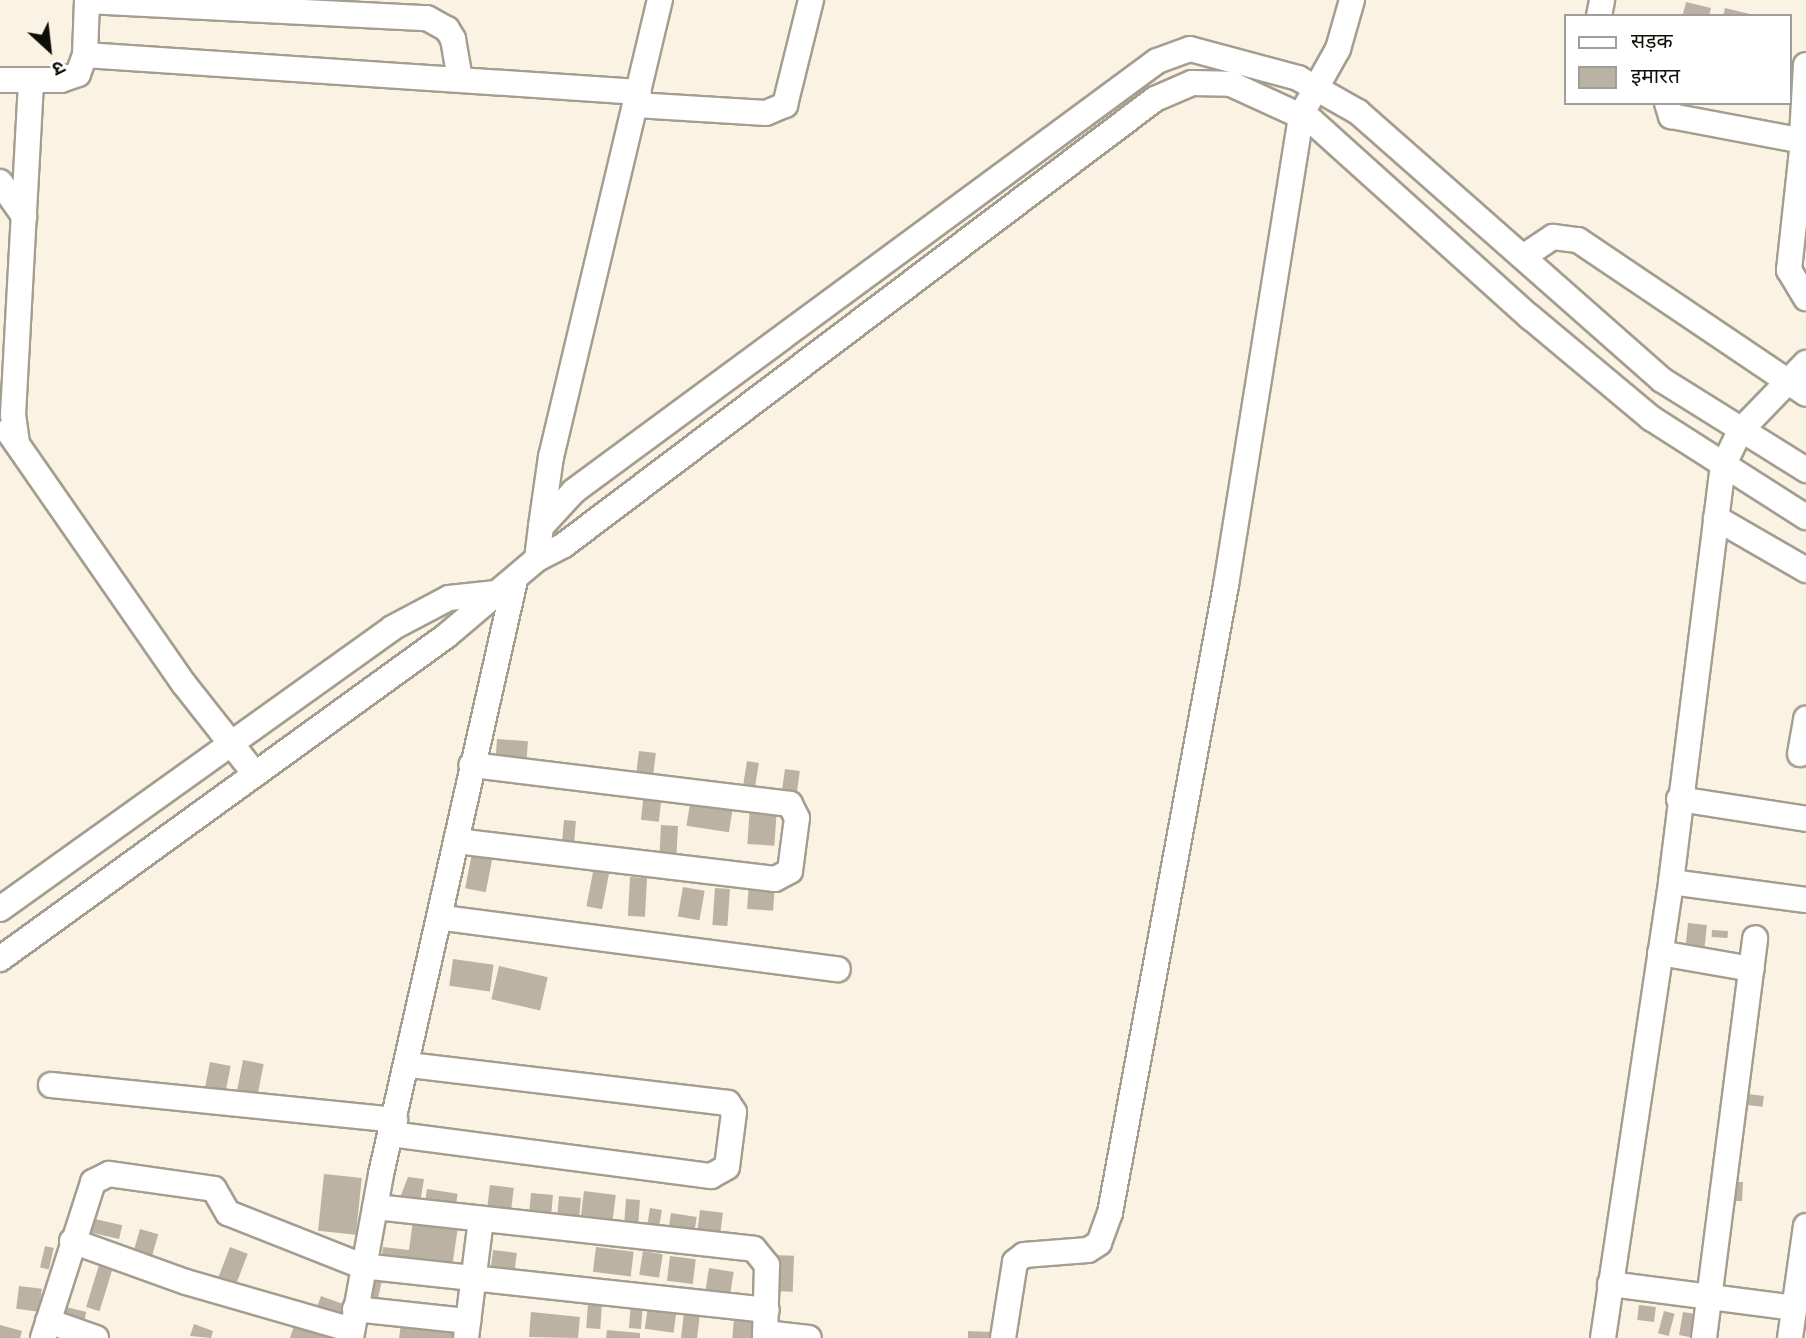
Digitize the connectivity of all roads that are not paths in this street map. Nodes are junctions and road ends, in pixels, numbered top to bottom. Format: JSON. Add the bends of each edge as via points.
{"nodes":[{"id":1,"x":660,"y":0,"type":"edge"},
{"id":2,"x":811,"y":0,"type":"edge"},
{"id":3,"x":1352,"y":0,"type":"edge"},
{"id":4,"x":87,"y":1,"type":"edge"},
{"id":5,"x":85,"y":55,"type":"junction"},
{"id":6,"x":1806,"y":65,"type":"edge"},
{"id":7,"x":0,"y":79,"type":"edge"},
{"id":8,"x":460,"y":79,"type":"junction"},
{"id":9,"x":31,"y":80,"type":"junction"},
{"id":10,"x":1318,"y":89,"type":"junction"},
{"id":11,"x":637,"y":99,"type":"junction"},
{"id":12,"x":1668,"y":105,"type":"edge"},
{"id":13,"x":1301,"y":115,"type":"junction"},
{"id":14,"x":1804,"y":142,"type":"edge"},
{"id":15,"x":0,"y":182,"type":"edge"},
{"id":16,"x":24,"y":216,"type":"junction"},
{"id":17,"x":1524,"y":257,"type":"junction"},
{"id":18,"x":1806,"y":298,"type":"edge"},
{"id":19,"x":1806,"y":363,"type":"edge"},
{"id":20,"x":1796,"y":388,"type":"edge"},
{"id":21,"x":0,"y":421,"type":"edge"},
{"id":22,"x":1741,"y":431,"type":"junction"},
{"id":23,"x":17,"y":443,"type":"junction"},
{"id":24,"x":1723,"y":466,"type":"junction"},
{"id":25,"x":1806,"y":470,"type":"edge"},
{"id":26,"x":1806,"y":517,"type":"edge"},
{"id":27,"x":1716,"y":518,"type":"junction"},
{"id":28,"x":541,"y":527,"type":"junction"},
{"id":29,"x":537,"y":559,"type":"junction"},
{"id":30,"x":1806,"y":570,"type":"edge"},
{"id":31,"x":504,"y":586,"type":"junction"},
{"id":32,"x":1806,"y":719,"type":"edge"},
{"id":33,"x":231,"y":744,"type":"junction"},
{"id":34,"x":1800,"y":754,"type":"dead end"},
{"id":35,"x":471,"y":765,"type":"junction"},
{"id":36,"x":255,"y":774,"type":"junction"},
{"id":37,"x":1679,"y":799,"type":"junction"},
{"id":38,"x":1806,"y":819,"type":"edge"},
{"id":39,"x":456,"y":841,"type":"junction"},
{"id":40,"x":1671,"y":882,"type":"junction"},
{"id":41,"x":1806,"y":900,"type":"edge"},
{"id":42,"x":0,"y":909,"type":"edge"},
{"id":43,"x":443,"y":918,"type":"junction"},
{"id":44,"x":1755,"y":939,"type":"dead end"},
{"id":45,"x":1660,"y":953,"type":"junction"},
{"id":46,"x":0,"y":960,"type":"edge"},
{"id":47,"x":838,"y":969,"type":"dead end"},
{"id":48,"x":1752,"y":969,"type":"junction"},
{"id":49,"x":408,"y":1065,"type":"junction"},
{"id":50,"x":51,"y":1084,"type":"dead end"},
{"id":51,"x":393,"y":1127,"type":"junction"},
{"id":52,"x":376,"y":1207,"type":"junction"},
{"id":53,"x":481,"y":1219,"type":"junction"},
{"id":54,"x":1806,"y":1226,"type":"edge"},
{"id":55,"x":72,"y":1241,"type":"junction"},
{"id":56,"x":362,"y":1266,"type":"junction"},
{"id":57,"x":473,"y":1279,"type":"junction"},
{"id":58,"x":1610,"y":1284,"type":"junction"},
{"id":59,"x":1709,"y":1298,"type":"junction"},
{"id":60,"x":1794,"y":1308,"type":"junction"},
{"id":61,"x":353,"y":1326,"type":"edge"},
{"id":62,"x":765,"y":1327,"type":"edge"},
{"id":63,"x":45,"y":1330,"type":"edge"},
{"id":64,"x":467,"y":1330,"type":"edge"},
{"id":65,"x":96,"y":1338,"type":"edge"},
{"id":66,"x":809,"y":1338,"type":"edge"},
{"id":67,"x":1003,"y":1338,"type":"edge"},
{"id":68,"x":1603,"y":1338,"type":"edge"},
{"id":69,"x":1704,"y":1338,"type":"edge"},
{"id":70,"x":1790,"y":1338,"type":"edge"}],
"edges":[{"from":1,"to":11,"type":"street"},
{"from":2,"to":11,"type":"street","via":[[785,104],[766,113]]},
{"from":3,"to":10,"type":"street","via":[[1338,49]]},
{"from":4,"to":5,"type":"street"},
{"from":4,"to":8,"type":"street","via":[[427,18],[437,21],[453,39]]},
{"from":5,"to":8,"type":"street"},
{"from":5,"to":9,"type":"street","via":[[81,68],[69,78]]},
{"from":6,"to":14,"type":"street"},
{"from":7,"to":9,"type":"street"},
{"from":8,"to":11,"type":"street"},
{"from":9,"to":16,"type":"street"},
{"from":10,"to":13,"type":"street"},
{"from":10,"to":17,"type":"street","via":[[1369,121]]},
{"from":10,"to":28,"type":"street","via":[[1208,52],[1190,49],[1157,61],[574,491]]},
{"from":11,"to":28,"type":"street","via":[[551,457]]},
{"from":12,"to":14,"type":"street","via":[[1671,116]]},
{"from":13,"to":24,"type":"street","via":[[1347,149],[1550,334],[1651,418]]},
{"from":13,"to":29,"type":"street","via":[[1214,79],[1173,89]]},
{"from":13,"to":67,"type":"street","via":[[1226,585],[1110,1213],[1099,1243],[1088,1250],[1024,1255],[1015,1262]]},
{"from":14,"to":18,"type":"street","via":[[1789,270]]},
{"from":15,"to":16,"type":"street"},
{"from":16,"to":23,"type":"street","via":[[13,415]]},
{"from":17,"to":20,"type":"street","via":[[1553,237],[1578,240]]},
{"from":17,"to":22,"type":"street","via":[[1662,380]]},
{"from":19,"to":20,"type":"street"},
{"from":20,"to":22,"type":"street"},
{"from":21,"to":23,"type":"street"},
{"from":22,"to":24,"type":"street"},
{"from":22,"to":25,"type":"street"},
{"from":23,"to":33,"type":"street"},
{"from":24,"to":26,"type":"street"},
{"from":24,"to":27,"type":"street"},
{"from":27,"to":30,"type":"street"},
{"from":27,"to":37,"type":"street"},
{"from":28,"to":29,"type":"street"},
{"from":29,"to":31,"type":"street"},
{"from":31,"to":33,"type":"street","via":[[449,598],[413,615]]},
{"from":31,"to":35,"type":"street"},
{"from":31,"to":36,"type":"street","via":[[446,636]]},
{"from":32,"to":34,"type":"street"},
{"from":33,"to":36,"type":"street"},
{"from":33,"to":42,"type":"street"},
{"from":35,"to":39,"type":"street"},
{"from":35,"to":39,"type":"street","via":[[789,804],[797,818],[790,871],[775,879]]},
{"from":36,"to":46,"type":"street"},
{"from":37,"to":38,"type":"street"},
{"from":37,"to":40,"type":"street"},
{"from":39,"to":43,"type":"street"},
{"from":40,"to":41,"type":"street"},
{"from":40,"to":45,"type":"street"},
{"from":43,"to":47,"type":"street"},
{"from":43,"to":49,"type":"street"},
{"from":44,"to":48,"type":"street"},
{"from":45,"to":48,"type":"street"},
{"from":45,"to":58,"type":"street"},
{"from":48,"to":59,"type":"street"},
{"from":49,"to":51,"type":"street"},
{"from":49,"to":51,"type":"street","via":[[728,1103],[734,1112],[727,1167],[711,1176]]},
{"from":50,"to":51,"type":"street"},
{"from":51,"to":52,"type":"street"},
{"from":52,"to":53,"type":"street"},
{"from":52,"to":56,"type":"street"},
{"from":53,"to":57,"type":"street"},
{"from":53,"to":62,"type":"street","via":[[754,1250],[767,1265]]},
{"from":54,"to":60,"type":"street"},
{"from":55,"to":56,"type":"street","via":[[93,1182],[110,1174],[214,1189],[228,1213]]},
{"from":55,"to":61,"type":"street","via":[[186,1282]]},
{"from":55,"to":63,"type":"street"},
{"from":56,"to":57,"type":"street"},
{"from":56,"to":61,"type":"street"},
{"from":57,"to":62,"type":"street"},
{"from":57,"to":64,"type":"street"},
{"from":58,"to":59,"type":"street"},
{"from":58,"to":68,"type":"street"},
{"from":59,"to":60,"type":"street"},
{"from":59,"to":69,"type":"street"},
{"from":60,"to":70,"type":"street"},
{"from":61,"to":64,"type":"street"},
{"from":62,"to":66,"type":"street"},
{"from":63,"to":65,"type":"street"}]}
